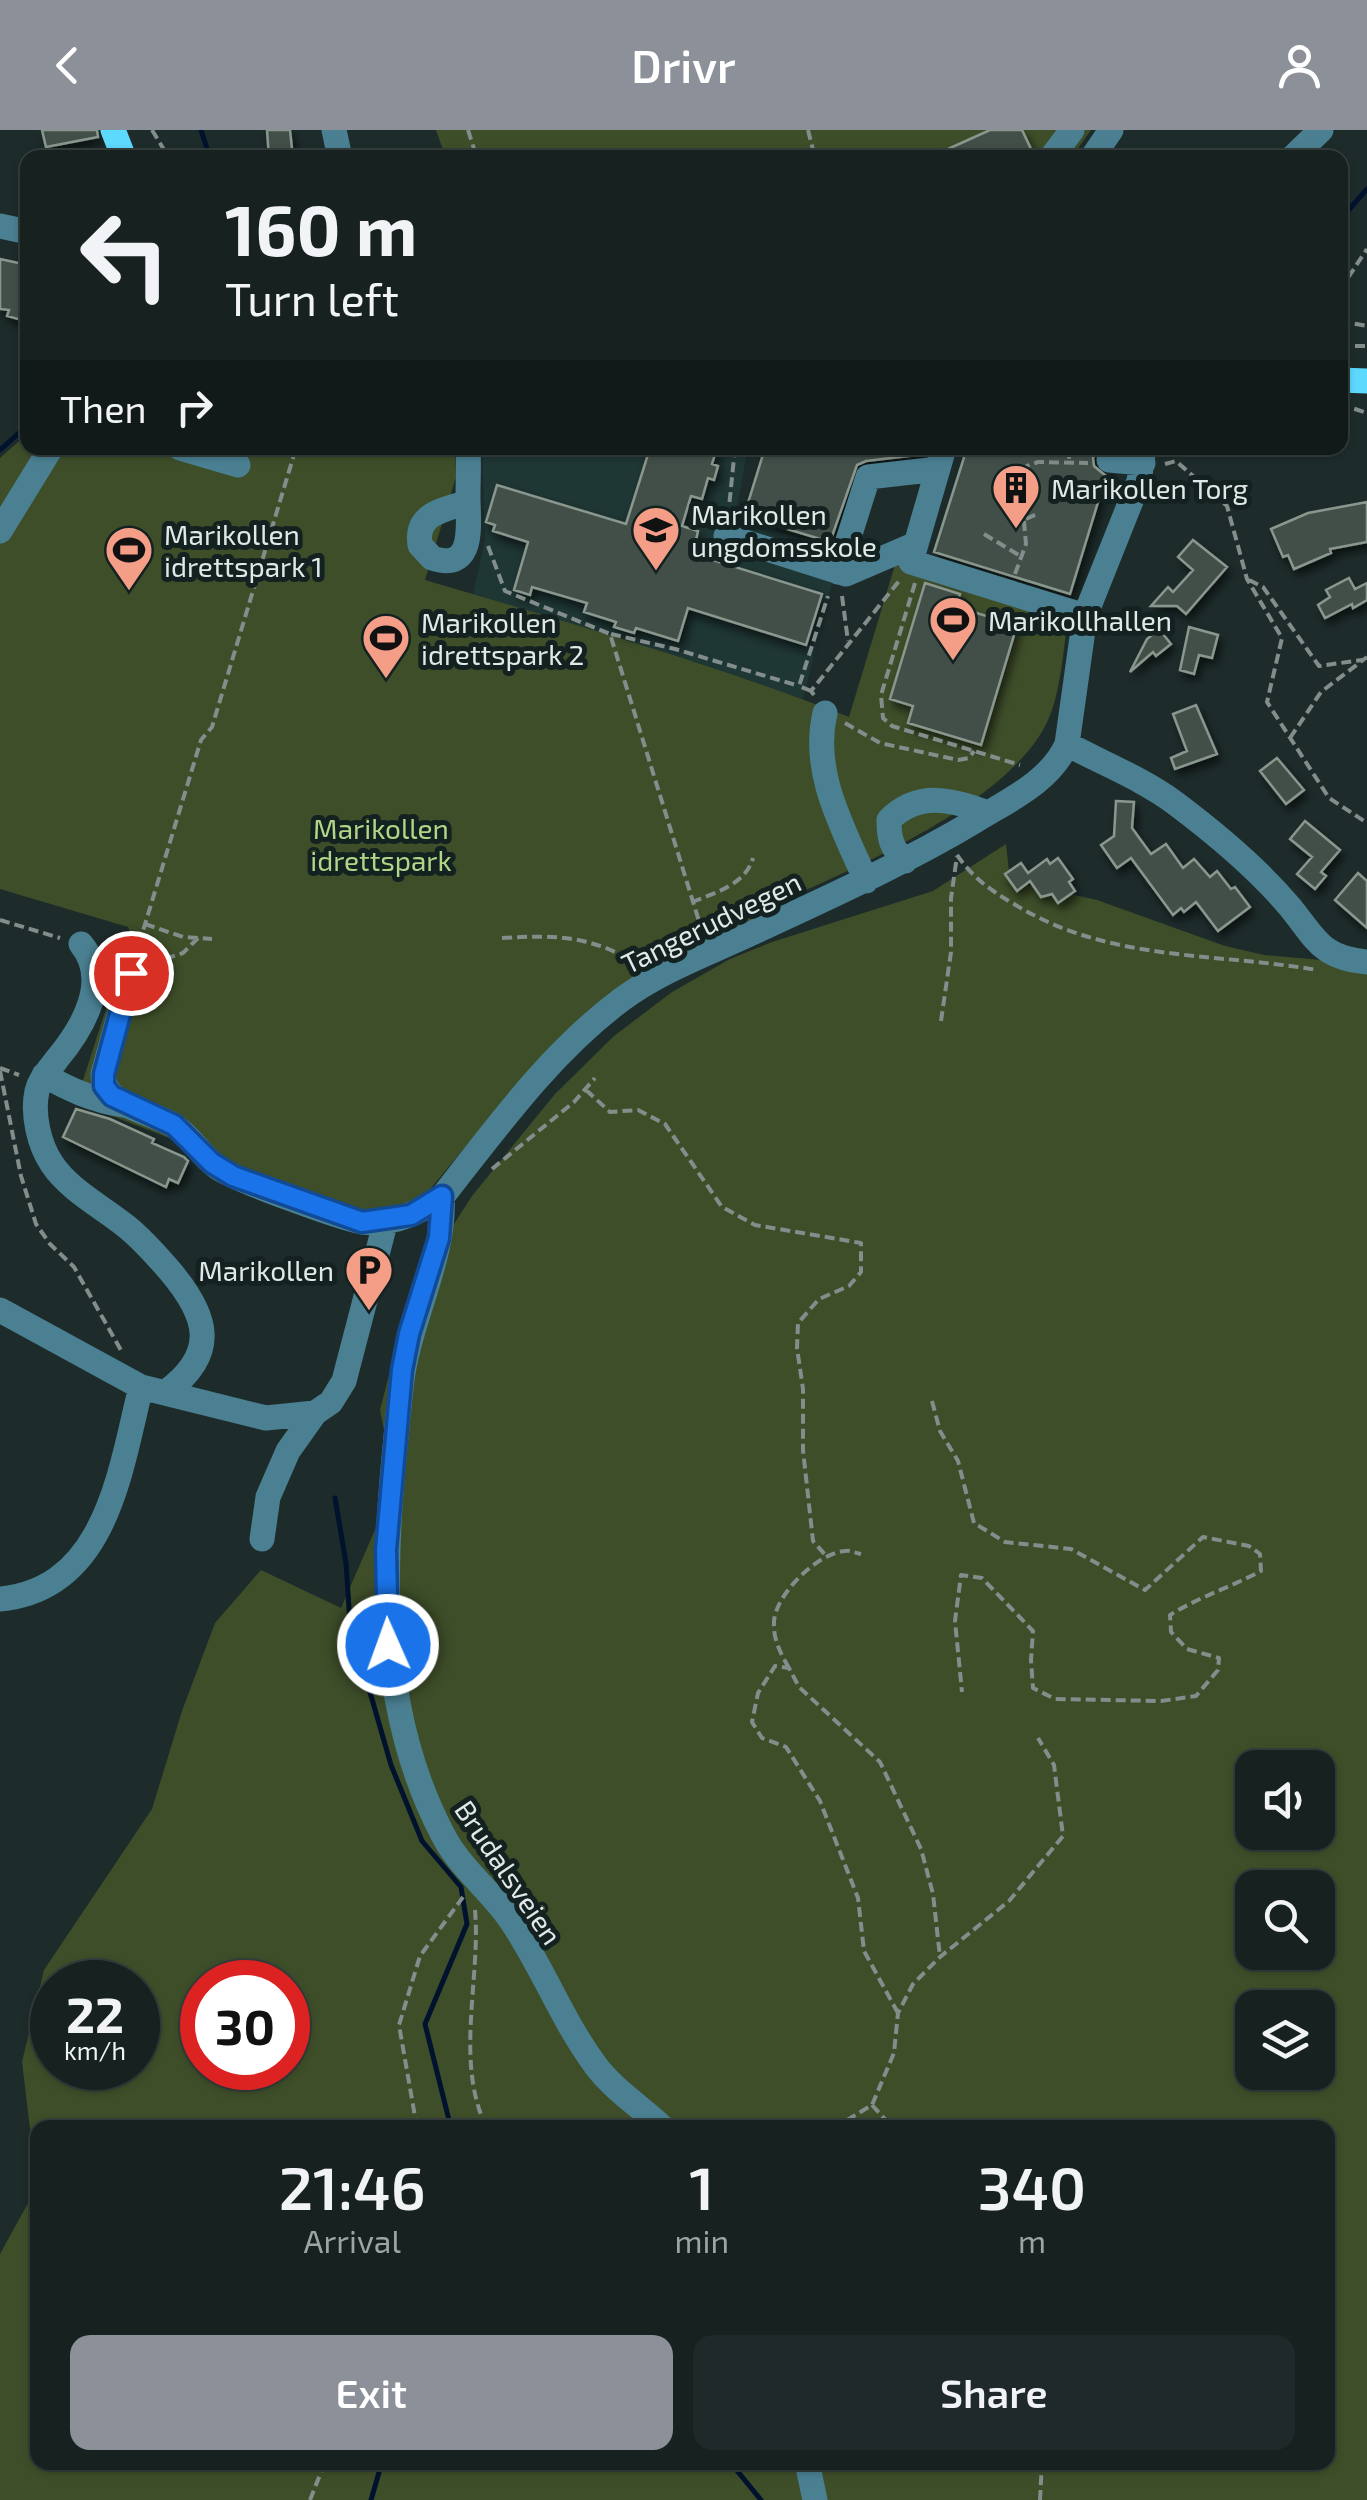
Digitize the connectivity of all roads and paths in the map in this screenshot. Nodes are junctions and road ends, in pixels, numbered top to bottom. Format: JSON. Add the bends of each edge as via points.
{"nodes":[{"id":1,"x":1321,"y":130,"type":"edge"},
{"id":2,"x":1300,"y":150,"type":"edge"},
{"id":3,"x":1367,"y":248,"type":"edge"},
{"id":4,"x":1348,"y":278,"type":"edge"},
{"id":5,"x":48,"y":455,"type":"edge"},
{"id":6,"x":204,"y":455,"type":"edge"},
{"id":7,"x":294,"y":455,"type":"edge"},
{"id":8,"x":468,"y":455,"type":"edge"},
{"id":9,"x":734,"y":455,"type":"edge"},
{"id":10,"x":1069,"y":455,"type":"edge"},
{"id":11,"x":941,"y":458,"type":"edge"},
{"id":12,"x":1148,"y":459,"type":"edge"},
{"id":13,"x":1070,"y":463,"type":"junction"},
{"id":14,"x":238,"y":465,"type":"dead end"},
{"id":15,"x":1104,"y":467,"type":"joint"},
{"id":16,"x":468,"y":502,"type":"dead end"},
{"id":17,"x":1039,"y":513,"type":"dead end"},
{"id":18,"x":1026,"y":519,"type":"junction"},
{"id":19,"x":0,"y":531,"type":"edge"},
{"id":20,"x":984,"y":534,"type":"dead end"},
{"id":21,"x":726,"y":536,"type":"joint"},
{"id":22,"x":484,"y":537,"type":"dead end"},
{"id":23,"x":1022,"y":556,"type":"junction"},
{"id":24,"x":918,"y":561,"type":"junction"},
{"id":25,"x":838,"y":572,"type":"junction"},
{"id":26,"x":1011,"y":573,"type":"dead end"},
{"id":27,"x":1247,"y":579,"type":"junction"},
{"id":28,"x":828,"y":596,"type":"dead end"},
{"id":29,"x":1085,"y":616,"type":"junction"},
{"id":30,"x":610,"y":634,"type":"junction"},
{"id":31,"x":849,"y":643,"type":"junction"},
{"id":32,"x":1364,"y":658,"type":"edge"},
{"id":33,"x":799,"y":686,"type":"junction"},
{"id":34,"x":811,"y":690,"type":"junction"},
{"id":35,"x":825,"y":713,"type":"junction"},
{"id":36,"x":1290,"y":738,"type":"junction"},
{"id":37,"x":1067,"y":744,"type":"junction"},
{"id":38,"x":974,"y":751,"type":"junction"},
{"id":39,"x":1039,"y":781,"type":"junction"},
{"id":40,"x":988,"y":813,"type":"junction"},
{"id":41,"x":1367,"y":823,"type":"edge"},
{"id":42,"x":952,"y":846,"type":"junction"},
{"id":43,"x":753,"y":858,"type":"dead end"},
{"id":44,"x":905,"y":861,"type":"junction"},
{"id":45,"x":866,"y":881,"type":"junction"},
{"id":46,"x":692,"y":902,"type":"junction"},
{"id":47,"x":144,"y":924,"type":"junction"},
{"id":48,"x":502,"y":938,"type":"dead end"},
{"id":49,"x":212,"y":939,"type":"dead end"},
{"id":50,"x":80,"y":944,"type":"dead end"},
{"id":51,"x":139,"y":944,"type":"dead end"},
{"id":52,"x":710,"y":952,"type":"junction"},
{"id":53,"x":1367,"y":962,"type":"edge"},
{"id":54,"x":1322,"y":971,"type":"dead end"},
{"id":55,"x":131,"y":973,"type":"dead end"},
{"id":56,"x":658,"y":978,"type":"junction"},
{"id":57,"x":941,"y":1020,"type":"dead end"},
{"id":58,"x":0,"y":1071,"type":"edge"},
{"id":59,"x":44,"y":1075,"type":"junction"},
{"id":60,"x":595,"y":1078,"type":"dead end"},
{"id":61,"x":586,"y":1090,"type":"junction"},
{"id":62,"x":133,"y":1106,"type":"junction"},
{"id":63,"x":486,"y":1175,"type":"dead end"},
{"id":64,"x":442,"y":1196,"type":"junction"},
{"id":65,"x":386,"y":1220,"type":"junction"},
{"id":66,"x":0,"y":1310,"type":"edge"},
{"id":67,"x":123,"y":1354,"type":"dead end"},
{"id":68,"x":154,"y":1389,"type":"junction"},
{"id":69,"x":932,"y":1401,"type":"dead end"},
{"id":70,"x":315,"y":1413,"type":"junction"},
{"id":71,"x":262,"y":1540,"type":"dead end"},
{"id":72,"x":861,"y":1554,"type":"dead end"},
{"id":73,"x":828,"y":1558,"type":"junction"},
{"id":74,"x":0,"y":1599,"type":"edge"},
{"id":75,"x":789,"y":1668,"type":"junction"},
{"id":76,"x":962,"y":1692,"type":"dead end"},
{"id":77,"x":1038,"y":1738,"type":"dead end"},
{"id":78,"x":467,"y":1891,"type":"junction"},
{"id":79,"x":940,"y":1957,"type":"junction"},
{"id":80,"x":898,"y":2012,"type":"junction"},
{"id":81,"x":872,"y":2105,"type":"junction"},
{"id":82,"x":416,"y":2120,"type":"edge"},
{"id":83,"x":484,"y":2120,"type":"edge"},
{"id":84,"x":654,"y":2120,"type":"edge"},
{"id":85,"x":847,"y":2120,"type":"edge"},
{"id":86,"x":886,"y":2120,"type":"edge"},
{"id":87,"x":322,"y":2470,"type":"edge"},
{"id":88,"x":809,"y":2470,"type":"edge"},
{"id":89,"x":1042,"y":2470,"type":"edge"},
{"id":90,"x":310,"y":2500,"type":"edge"},
{"id":91,"x":815,"y":2500,"type":"edge"},
{"id":92,"x":1040,"y":2500,"type":"edge"}],
"edges":[{"from":1,"to":2,"type":"street"},
{"from":3,"to":4,"type":"path"},
{"from":5,"to":19,"type":"street"},
{"from":6,"to":14,"type":"street"},
{"from":7,"to":47,"type":"path"},
{"from":8,"to":16,"type":"street"},
{"from":9,"to":21,"type":"path"},
{"from":10,"to":13,"type":"path"},
{"from":11,"to":24,"type":"street"},
{"from":11,"to":25,"type":"street","via":[[868,477]]},
{"from":12,"to":15,"type":"street"},
{"from":12,"to":27,"type":"path","via":[[1176,461],[1227,506]]},
{"from":12,"to":29,"type":"street","name":"Tangerudvegen"},
{"from":13,"to":15,"type":"path"},
{"from":13,"to":18,"type":"path","via":[[1027,466],[1020,477]]},
{"from":17,"to":18,"type":"path"},
{"from":18,"to":23,"type":"path"},
{"from":20,"to":23,"type":"path"},
{"from":21,"to":25,"type":"street"},
{"from":22,"to":30,"type":"path","via":[[505,592]]},
{"from":23,"to":26,"type":"path"},
{"from":24,"to":25,"type":"street"},
{"from":24,"to":29,"type":"street"},
{"from":24,"to":31,"type":"path"},
{"from":24,"to":38,"type":"path","via":[[881,695],[883,718]]},
{"from":25,"to":31,"type":"path"},
{"from":27,"to":32,"type":"path","via":[[1263,587],[1319,666]]},
{"from":27,"to":36,"type":"path","via":[[1282,638],[1267,702]]},
{"from":28,"to":33,"type":"path"},
{"from":29,"to":37,"type":"street","name":"Tangerudvegen"},
{"from":30,"to":33,"type":"path"},
{"from":30,"to":46,"type":"path"},
{"from":31,"to":34,"type":"path"},
{"from":32,"to":36,"type":"path","via":[[1321,692]]},
{"from":33,"to":34,"type":"path"},
{"from":34,"to":35,"type":"path"},
{"from":35,"to":38,"type":"path","via":[[880,744],[958,760]]},
{"from":35,"to":45,"type":"street","via":[[823,775]]},
{"from":36,"to":41,"type":"path","via":[[1329,798]]},
{"from":37,"to":39,"type":"street","name":"Tangerudvegen"},
{"from":37,"to":53,"type":"street","via":[[1174,802],[1289,906],[1326,952]]},
{"from":38,"to":39,"type":"path","via":[[1021,766]]},
{"from":39,"to":40,"type":"street","name":"Tangerudvegen"},
{"from":40,"to":42,"type":"street","name":"Tangerudvegen"},
{"from":40,"to":44,"type":"street","via":[[936,800],[902,806],[888,820],[892,849]]},
{"from":42,"to":44,"type":"street","name":"Tangerudvegen"},
{"from":42,"to":54,"type":"path","via":[[987,888],[1081,938]]},
{"from":42,"to":57,"type":"path","via":[[951,952]]},
{"from":43,"to":46,"type":"path","via":[[731,885]]},
{"from":44,"to":45,"type":"street","name":"Tangerudvegen"},
{"from":45,"to":52,"type":"street","name":"Tangerudvegen"},
{"from":46,"to":52,"type":"path"},
{"from":47,"to":49,"type":"path"},
{"from":47,"to":51,"type":"path"},
{"from":48,"to":56,"type":"path","via":[[567,936],[612,950]]},
{"from":50,"to":59,"type":"street","via":[[96,981],[74,1037]]},
{"from":52,"to":56,"type":"street","name":"Tangerudvegen"},
{"from":55,"to":62,"type":"street","via":[[103,1079],[106,1091]]},
{"from":56,"to":64,"type":"street","name":"Tangerudvegen","via":[[620,1001],[533,1082]]},
{"from":58,"to":67,"type":"path","via":[[36,1224],[74,1267]]},
{"from":59,"to":62,"type":"street","via":[[96,1100]]},
{"from":59,"to":68,"type":"street","via":[[36,1113],[53,1167],[132,1231],[190,1294],[200,1317],[203,1341],[196,1364],[185,1378]]},
{"from":60,"to":61,"type":"path"},
{"from":61,"to":63,"type":"path"},
{"from":61,"to":73,"type":"path","via":[[610,1112],[638,1110],[665,1124],[722,1207],[755,1226],[861,1243],[862,1272],[819,1299],[798,1323],[813,1541]]},
{"from":62,"to":65,"type":"street","via":[[174,1125],[233,1176],[362,1222]]},
{"from":64,"to":65,"type":"street","via":[[411,1215]]},
{"from":64,"to":78,"type":"street","name":"Brudalsveien","via":[[439,1238],[402,1370],[386,1550],[388,1645],[422,1790]]},
{"from":65,"to":70,"type":"street","via":[[344,1381]]},
{"from":66,"to":68,"type":"street"},
{"from":68,"to":70,"type":"street","via":[[266,1418]]},
{"from":68,"to":74,"type":"street","via":[[110,1509],[86,1553],[23,1597]]},
{"from":69,"to":76,"type":"path","via":[[958,1461],[974,1523],[1005,1542],[1071,1549],[1144,1590],[1203,1537],[1260,1554],[1261,1571],[1170,1615],[1171,1632],[1187,1649],[1220,1658],[1196,1696],[1161,1701],[1054,1698],[1033,1688],[1033,1631],[982,1578],[961,1575],[955,1621]]},
{"from":70,"to":71,"type":"street","via":[[275,1477]]},
{"from":72,"to":73,"type":"path","via":[[844,1551]]},
{"from":73,"to":75,"type":"path","via":[[795,1580],[778,1605],[777,1647]]},
{"from":75,"to":79,"type":"path","via":[[799,1688],[880,1762],[920,1849]]},
{"from":75,"to":80,"type":"path","via":[[775,1666],[758,1694],[752,1722],[762,1738],[786,1746],[820,1801],[858,1898],[864,1951]]},
{"from":77,"to":79,"type":"path","via":[[1054,1765],[1063,1836],[1009,1901]]},
{"from":78,"to":82,"type":"path","via":[[420,1956],[399,2025]]},
{"from":78,"to":83,"type":"path","via":[[475,2090]]},
{"from":78,"to":84,"type":"street","name":"Brudalsveien","via":[[511,1920],[598,2069]]},
{"from":79,"to":80,"type":"path","via":[[913,1984]]},
{"from":80,"to":81,"type":"path","via":[[894,2052]]},
{"from":81,"to":85,"type":"path"},
{"from":81,"to":86,"type":"path"},
{"from":87,"to":90,"type":"path"},
{"from":88,"to":91,"type":"street"},
{"from":89,"to":92,"type":"path"}]}
